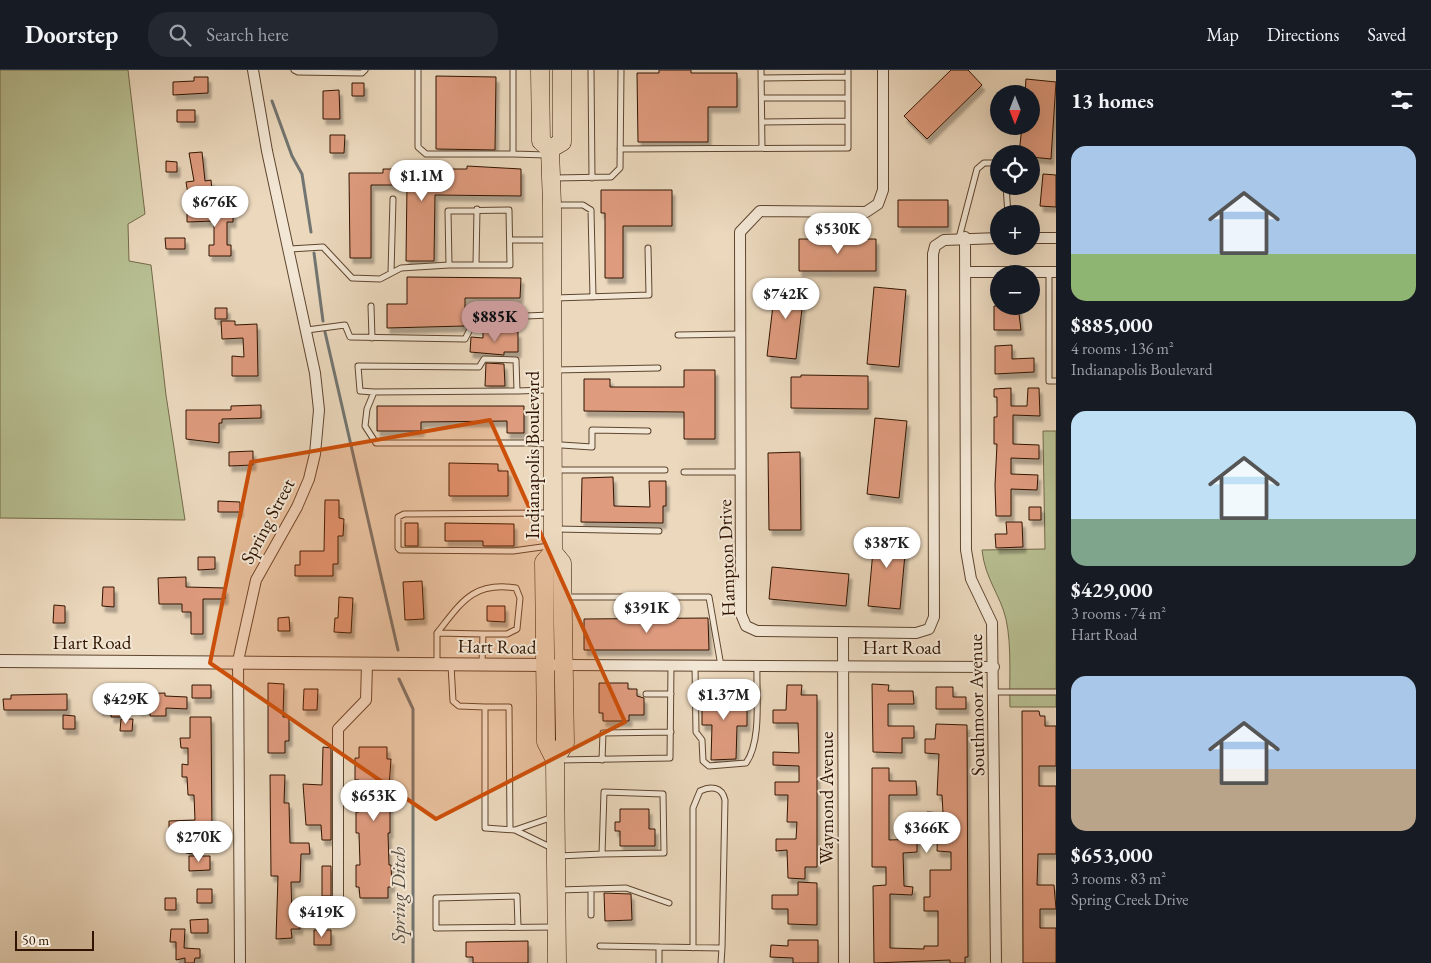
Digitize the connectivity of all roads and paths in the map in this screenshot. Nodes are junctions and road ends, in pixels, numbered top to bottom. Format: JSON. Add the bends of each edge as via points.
{"nodes":[{"id":1,"x":253,"y":70,"type":"edge"},
{"id":2,"x":294,"y":70,"type":"edge"},
{"id":3,"x":365,"y":70,"type":"edge"},
{"id":4,"x":418,"y":70,"type":"edge"},
{"id":5,"x":513,"y":70,"type":"edge"},
{"id":6,"x":540,"y":70,"type":"edge"},
{"id":7,"x":562,"y":70,"type":"edge"},
{"id":8,"x":591,"y":70,"type":"edge"},
{"id":9,"x":621,"y":70,"type":"edge"},
{"id":10,"x":761,"y":70,"type":"edge"},
{"id":11,"x":848,"y":70,"type":"edge"},
{"id":12,"x":883,"y":70,"type":"edge"},
{"id":13,"x":848,"y":77,"type":"junction"},
{"id":14,"x":761,"y":78,"type":"junction"},
{"id":15,"x":762,"y":98,"type":"junction"},
{"id":16,"x":848,"y":98,"type":"junction"},
{"id":17,"x":848,"y":121,"type":"junction"},
{"id":18,"x":762,"y":122,"type":"junction"},
{"id":19,"x":762,"y":148,"type":"junction"},
{"id":20,"x":620,"y":149,"type":"junction"},
{"id":21,"x":550,"y":152,"type":"junction"},
{"id":22,"x":513,"y":154,"type":"junction"},
{"id":23,"x":990,"y":163,"type":"edge"},
{"id":24,"x":551,"y":178,"type":"junction"},
{"id":25,"x":592,"y":178,"type":"junction"},
{"id":26,"x":392,"y":199,"type":"dead end"},
{"id":27,"x":552,"y":205,"type":"junction"},
{"id":28,"x":477,"y":209,"type":"junction"},
{"id":29,"x":962,"y":238,"type":"junction"},
{"id":30,"x":990,"y":238,"type":"edge"},
{"id":31,"x":1040,"y":238,"type":"edge"},
{"id":32,"x":1056,"y":238,"type":"edge"},
{"id":33,"x":510,"y":240,"type":"junction"},
{"id":34,"x":552,"y":240,"type":"junction"},
{"id":35,"x":648,"y":248,"type":"dead end"},
{"id":36,"x":290,"y":249,"type":"junction"},
{"id":37,"x":476,"y":264,"type":"junction"},
{"id":38,"x":449,"y":265,"type":"junction"},
{"id":39,"x":966,"y":272,"type":"junction"},
{"id":40,"x":1053,"y":272,"type":"edge"},
{"id":41,"x":391,"y":273,"type":"junction"},
{"id":42,"x":593,"y":298,"type":"junction"},
{"id":43,"x":371,"y":306,"type":"dead end"},
{"id":44,"x":553,"y":307,"type":"junction"},
{"id":45,"x":307,"y":330,"type":"junction"},
{"id":46,"x":678,"y":334,"type":"dead end"},
{"id":47,"x":741,"y":334,"type":"junction"},
{"id":48,"x":372,"y":338,"type":"junction"},
{"id":49,"x":658,"y":368,"type":"dead end"},
{"id":50,"x":554,"y":370,"type":"junction"},
{"id":51,"x":1056,"y":381,"type":"edge"},
{"id":52,"x":554,"y":390,"type":"junction"},
{"id":53,"x":517,"y":391,"type":"junction"},
{"id":54,"x":374,"y":392,"type":"junction"},
{"id":55,"x":648,"y":431,"type":"dead end"},
{"id":56,"x":554,"y":446,"type":"junction"},
{"id":57,"x":554,"y":470,"type":"junction"},
{"id":58,"x":665,"y":470,"type":"dead end"},
{"id":59,"x":684,"y":472,"type":"dead end"},
{"id":60,"x":741,"y":472,"type":"junction"},
{"id":61,"x":659,"y":531,"type":"dead end"},
{"id":62,"x":553,"y":535,"type":"junction"},
{"id":63,"x":563,"y":597,"type":"junction"},
{"id":64,"x":437,"y":633,"type":"junction"},
{"id":65,"x":843,"y":633,"type":"junction"},
{"id":66,"x":483,"y":634,"type":"junction"},
{"id":67,"x":0,"y":661,"type":"edge"},
{"id":68,"x":238,"y":661,"type":"junction"},
{"id":69,"x":367,"y":664,"type":"junction"},
{"id":70,"x":437,"y":664,"type":"junction"},
{"id":71,"x":451,"y":664,"type":"junction"},
{"id":72,"x":482,"y":665,"type":"junction"},
{"id":73,"x":545,"y":665,"type":"junction"},
{"id":74,"x":564,"y":665,"type":"junction"},
{"id":75,"x":671,"y":666,"type":"junction"},
{"id":76,"x":696,"y":666,"type":"junction"},
{"id":77,"x":721,"y":666,"type":"junction"},
{"id":78,"x":757,"y":666,"type":"junction"},
{"id":79,"x":843,"y":666,"type":"junction"},
{"id":80,"x":994,"y":667,"type":"junction"},
{"id":81,"x":994,"y":692,"type":"junction"},
{"id":82,"x":1056,"y":692,"type":"edge"},
{"id":83,"x":646,"y":694,"type":"dead end"},
{"id":84,"x":671,"y":694,"type":"junction"},
{"id":85,"x":485,"y":707,"type":"junction"},
{"id":86,"x":671,"y":732,"type":"junction"},
{"id":87,"x":555,"y":760,"type":"junction"},
{"id":88,"x":602,"y":760,"type":"junction"},
{"id":89,"x":556,"y":816,"type":"junction"},
{"id":90,"x":513,"y":829,"type":"junction"},
{"id":91,"x":556,"y":853,"type":"junction"},
{"id":92,"x":602,"y":854,"type":"junction"},
{"id":93,"x":591,"y":889,"type":"junction"},
{"id":94,"x":556,"y":890,"type":"junction"},
{"id":95,"x":669,"y":903,"type":"dead end"},
{"id":96,"x":323,"y":904,"type":"dead end"},
{"id":97,"x":591,"y":915,"type":"dead end"},
{"id":98,"x":518,"y":927,"type":"junction"},
{"id":99,"x":556,"y":927,"type":"junction"},
{"id":100,"x":600,"y":946,"type":"dead end"},
{"id":101,"x":659,"y":947,"type":"junction"},
{"id":102,"x":693,"y":948,"type":"junction"},
{"id":103,"x":722,"y":948,"type":"junction"},
{"id":104,"x":240,"y":963,"type":"edge"},
{"id":105,"x":557,"y":963,"type":"edge"},
{"id":106,"x":659,"y":963,"type":"edge"},
{"id":107,"x":721,"y":963,"type":"edge"},
{"id":108,"x":844,"y":963,"type":"edge"},
{"id":109,"x":996,"y":963,"type":"edge"}],
"edges":[{"from":1,"to":36,"type":"street","name":"Spring Street","via":[[267,151]]},
{"from":2,"to":3,"type":"lane","via":[[362,73]]},
{"from":4,"to":22,"type":"lane","via":[[418,146],[426,154]]},
{"from":5,"to":22,"type":"lane"},
{"from":6,"to":21,"type":"highway","name":"Indianapolis Boulevard","via":[[541,141]]},
{"from":7,"to":21,"type":"highway","via":[[562,142]]},
{"from":8,"to":25,"type":"lane"},
{"from":9,"to":20,"type":"lane"},
{"from":10,"to":14,"type":"lane"},
{"from":11,"to":13,"type":"lane"},
{"from":12,"to":47,"type":"street","name":"Hampton Drive","via":[[883,190],[878,204],[866,212],[760,211],[740,232]]},
{"from":13,"to":14,"type":"lane"},
{"from":13,"to":16,"type":"lane"},
{"from":14,"to":15,"type":"lane"},
{"from":15,"to":16,"type":"lane"},
{"from":15,"to":18,"type":"lane"},
{"from":16,"to":17,"type":"lane"},
{"from":17,"to":18,"type":"lane"},
{"from":17,"to":19,"type":"lane","via":[[848,148]]},
{"from":18,"to":19,"type":"lane"},
{"from":19,"to":20,"type":"lane"},
{"from":20,"to":25,"type":"lane","via":[[618,172],[611,177]]},
{"from":21,"to":22,"type":"lane"},
{"from":21,"to":24,"type":"highway","name":"Indianapolis Boulevard"},
{"from":23,"to":29,"type":"lane","via":[[984,163],[977,169]]},
{"from":24,"to":25,"type":"lane"},
{"from":24,"to":27,"type":"highway","name":"Indianapolis Boulevard"},
{"from":26,"to":41,"type":"lane"},
{"from":27,"to":34,"type":"highway","name":"Indianapolis Boulevard"},
{"from":27,"to":42,"type":"lane","via":[[583,205],[591,210]]},
{"from":28,"to":33,"type":"lane","via":[[509,210]]},
{"from":28,"to":37,"type":"lane"},
{"from":28,"to":38,"type":"lane","via":[[448,211]]},
{"from":29,"to":30,"type":"street","name":"Hampton Drive"},
{"from":29,"to":39,"type":"street"},
{"from":29,"to":65,"type":"street","name":"Hampton Drive","via":[[944,240],[935,246],[932,254],[934,617],[929,629],[916,633]]},
{"from":31,"to":32,"type":"street"},
{"from":33,"to":34,"type":"lane"},
{"from":33,"to":37,"type":"lane","via":[[510,264]]},
{"from":34,"to":44,"type":"highway","name":"Indianapolis Boulevard"},
{"from":35,"to":42,"type":"lane","via":[[649,295]]},
{"from":36,"to":41,"type":"lane","via":[[323,248],[352,278],[380,279]]},
{"from":36,"to":45,"type":"street","name":"Spring Street"},
{"from":37,"to":38,"type":"lane"},
{"from":38,"to":41,"type":"lane","via":[[401,268]]},
{"from":39,"to":40,"type":"street"},
{"from":39,"to":80,"type":"street","name":"Southmoor Avenue","via":[[966,550],[971,579],[992,623]]},
{"from":40,"to":51,"type":"lane","via":[[1049,381]]},
{"from":42,"to":44,"type":"lane"},
{"from":43,"to":48,"type":"lane"},
{"from":44,"to":48,"type":"lane","via":[[476,318],[465,338]]},
{"from":44,"to":50,"type":"highway","name":"Indianapolis Boulevard"},
{"from":45,"to":48,"type":"lane","via":[[345,325],[350,337]]},
{"from":45,"to":68,"type":"street","name":"Spring Street","via":[[319,410],[316,454],[297,508],[256,580]]},
{"from":46,"to":47,"type":"lane"},
{"from":47,"to":60,"type":"street","name":"Hampton Drive"},
{"from":49,"to":50,"type":"lane"},
{"from":50,"to":52,"type":"highway","name":"Indianapolis Boulevard"},
{"from":52,"to":53,"type":"lane"},
{"from":52,"to":56,"type":"highway","name":"Indianapolis Boulevard"},
{"from":53,"to":54,"type":"lane"},
{"from":53,"to":54,"type":"lane","via":[[516,360],[484,359],[479,367],[358,366],[360,391]]},
{"from":54,"to":56,"type":"lane","via":[[365,426],[376,443],[531,443]]},
{"from":55,"to":56,"type":"lane","via":[[592,430],[592,447]]},
{"from":56,"to":57,"type":"highway","name":"Indianapolis Boulevard"},
{"from":57,"to":58,"type":"lane"},
{"from":57,"to":62,"type":"highway","name":"Indianapolis Boulevard"},
{"from":59,"to":60,"type":"lane"},
{"from":60,"to":65,"type":"street","name":"Hampton Drive","via":[[741,614],[746,626],[756,631]]},
{"from":61,"to":62,"type":"lane"},
{"from":62,"to":62,"type":"lane","via":[[404,514],[398,517],[400,550],[513,551],[531,547]]},
{"from":62,"to":63,"type":"highway","name":"Indianapolis Boulevard","via":[[562,563]]},
{"from":62,"to":73,"type":"highway","name":"Indianapolis Boulevard","via":[[544,562]]},
{"from":63,"to":74,"type":"highway","name":"Indianapolis Boulevard"},
{"from":63,"to":77,"type":"lane","via":[[709,597]]},
{"from":64,"to":66,"type":"lane"},
{"from":64,"to":66,"type":"lane","via":[[473,593],[499,586],[516,588],[520,598],[517,629],[508,634]]},
{"from":64,"to":70,"type":"lane"},
{"from":65,"to":79,"type":"street","name":"Waymond Avenue"},
{"from":66,"to":72,"type":"lane"},
{"from":67,"to":68,"type":"street","name":"Hart Road"},
{"from":68,"to":69,"type":"street","name":"Hart Road"},
{"from":68,"to":104,"type":"street","name":"Spring Street"},
{"from":69,"to":70,"type":"street","name":"Hart Road"},
{"from":69,"to":96,"type":"street","via":[[366,700],[338,729],[338,903]]},
{"from":70,"to":71,"type":"street","name":"Hart Road"},
{"from":71,"to":72,"type":"street","name":"Hart Road"},
{"from":71,"to":85,"type":"lane","via":[[453,701],[459,706]]},
{"from":72,"to":73,"type":"street","name":"Hart Road"},
{"from":73,"to":74,"type":"street","name":"Hart Road"},
{"from":73,"to":87,"type":"highway","name":"Indianapolis Boulevard","via":[[546,742]]},
{"from":74,"to":75,"type":"street","name":"Hart Road"},
{"from":74,"to":87,"type":"highway","name":"Indianapolis Boulevard","via":[[565,742]]},
{"from":75,"to":76,"type":"street","name":"Hart Road"},
{"from":75,"to":84,"type":"lane"},
{"from":76,"to":77,"type":"street","name":"Hart Road"},
{"from":76,"to":78,"type":"lane","via":[[696,732],[702,740],[703,761],[709,766],[746,763],[752,754],[756,728]]},
{"from":77,"to":78,"type":"street","name":"Hart Road"},
{"from":78,"to":79,"type":"street","name":"Hart Road"},
{"from":79,"to":80,"type":"street","name":"Hart Road"},
{"from":79,"to":108,"type":"street","name":"Waymond Avenue"},
{"from":80,"to":81,"type":"street","name":"Southmoor Avenue"},
{"from":81,"to":82,"type":"lane"},
{"from":81,"to":109,"type":"street","name":"Southmoor Avenue"},
{"from":83,"to":84,"type":"lane"},
{"from":84,"to":86,"type":"lane"},
{"from":85,"to":90,"type":"lane","via":[[509,707],[507,809]]},
{"from":85,"to":90,"type":"lane","via":[[488,782],[485,828]]},
{"from":86,"to":88,"type":"lane","via":[[671,756],[668,760]]},
{"from":86,"to":88,"type":"lane","via":[[603,733]]},
{"from":87,"to":88,"type":"lane"},
{"from":87,"to":89,"type":"highway","name":"Indianapolis Boulevard"},
{"from":89,"to":90,"type":"lane"},
{"from":89,"to":91,"type":"highway","name":"Indianapolis Boulevard"},
{"from":90,"to":91,"type":"lane"},
{"from":91,"to":92,"type":"lane"},
{"from":91,"to":94,"type":"highway","name":"Indianapolis Boulevard"},
{"from":92,"to":92,"type":"lane","via":[[604,792],[663,794],[664,853]]},
{"from":93,"to":94,"type":"lane"},
{"from":93,"to":95,"type":"lane","via":[[626,888]]},
{"from":93,"to":97,"type":"lane"},
{"from":94,"to":99,"type":"highway","name":"Indianapolis Boulevard"},
{"from":98,"to":98,"type":"lane","via":[[436,928],[436,898],[517,896]]},
{"from":98,"to":99,"type":"lane"},
{"from":99,"to":105,"type":"highway","name":"Indianapolis Boulevard"},
{"from":100,"to":101,"type":"lane"},
{"from":101,"to":102,"type":"lane"},
{"from":101,"to":106,"type":"lane"},
{"from":102,"to":103,"type":"lane"},
{"from":102,"to":103,"type":"lane","via":[[693,808],[700,792],[712,788],[722,792],[725,800]]},
{"from":103,"to":107,"type":"lane"}]}
